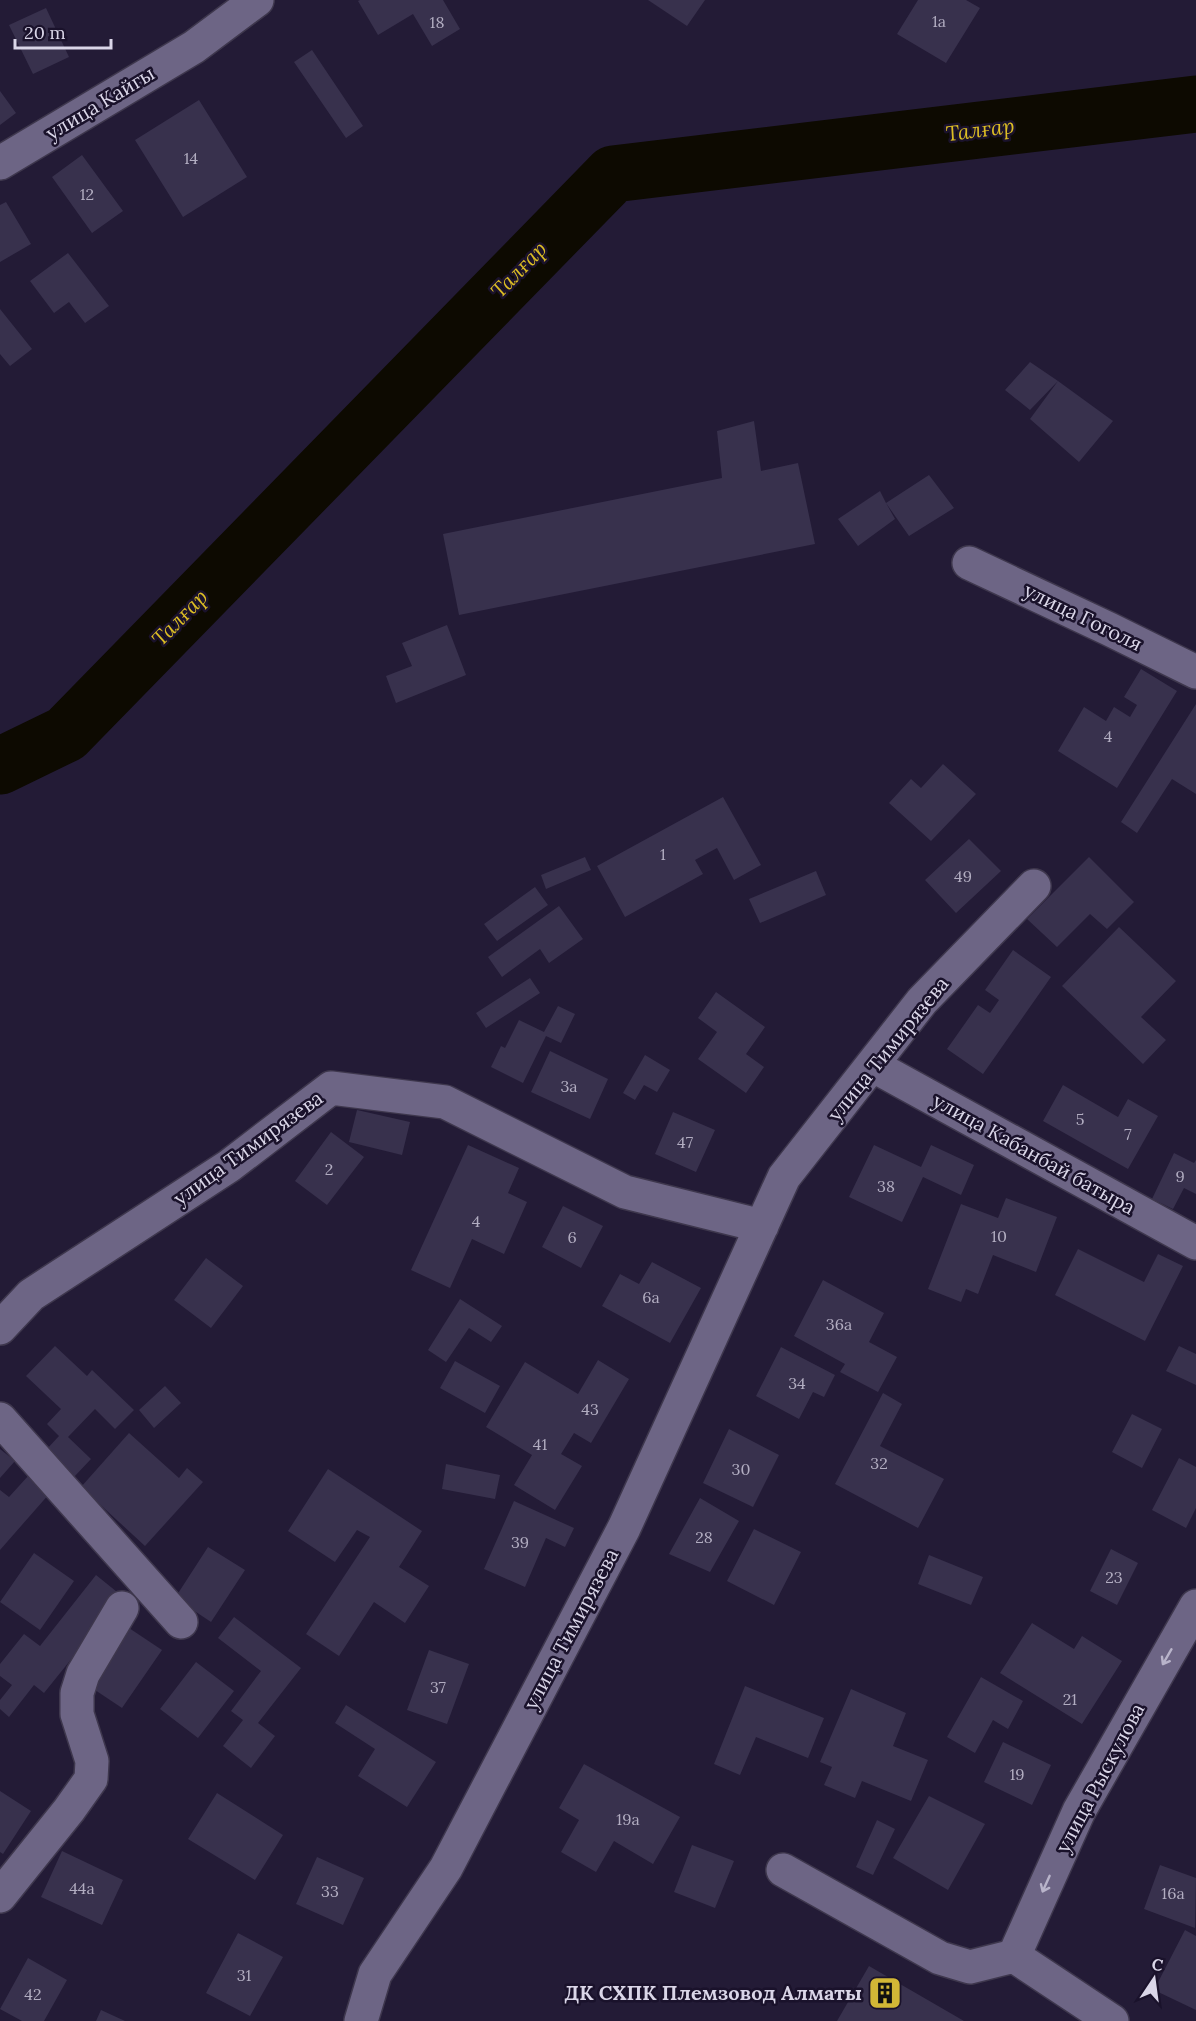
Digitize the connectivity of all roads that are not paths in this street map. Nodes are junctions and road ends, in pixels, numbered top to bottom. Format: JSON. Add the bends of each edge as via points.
{"nodes":[{"id":1,"x":257,"y":0,"type":"edge"},
{"id":2,"x":0,"y":163,"type":"edge"},
{"id":3,"x":969,"y":563,"type":"dead end"},
{"id":4,"x":1196,"y":672,"type":"edge"},
{"id":5,"x":1034,"y":886,"type":"dead end"},
{"id":6,"x":872,"y":1065,"type":"junction"},
{"id":7,"x":762,"y":1226,"type":"junction"},
{"id":8,"x":1196,"y":1243,"type":"edge"},
{"id":9,"x":0,"y":1328,"type":"edge"},
{"id":10,"x":0,"y":1419,"type":"edge"},
{"id":11,"x":1196,"y":1606,"type":"edge"},
{"id":12,"x":123,"y":1608,"type":"dead end"},
{"id":13,"x":181,"y":1622,"type":"dead end"},
{"id":14,"x":783,"y":1870,"type":"dead end"},
{"id":15,"x":0,"y":1896,"type":"edge"},
{"id":16,"x":1014,"y":1956,"type":"junction"},
{"id":17,"x":360,"y":2021,"type":"edge"},
{"id":18,"x":1112,"y":2021,"type":"edge"}],
"edges":[{"from":1,"to":2,"type":"street","name":"улица Кайгы","via":[[194,47]]},
{"from":3,"to":4,"type":"street","name":"улица Гоголя"},
{"from":5,"to":6,"type":"street","name":"улица Тимирязева","via":[[922,1001]]},
{"from":6,"to":7,"type":"street","name":"улица Тимирязева","via":[[784,1177]]},
{"from":6,"to":8,"type":"street","name":"улица Кабанбай батыра"},
{"from":7,"to":9,"type":"street","name":"улица Тимирязева","via":[[625,1192],[445,1102],[331,1088],[229,1166],[31,1295]]},
{"from":7,"to":17,"type":"street","name":"улица Тимирязева","via":[[624,1528],[446,1868],[375,1974]]},
{"from":10,"to":13,"type":"street"},
{"from":11,"to":16,"type":"street","name":"улица Рыскулова","one_way":true,"via":[[1079,1810]]},
{"from":12,"to":15,"type":"street","via":[[83,1674],[77,1694],[77,1714],[92,1761],[91,1779]]},
{"from":14,"to":16,"type":"street","via":[[940,1958],[970,1967]]},
{"from":16,"to":18,"type":"street"}]}
